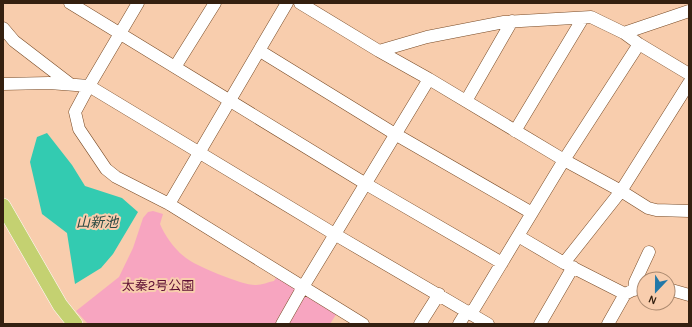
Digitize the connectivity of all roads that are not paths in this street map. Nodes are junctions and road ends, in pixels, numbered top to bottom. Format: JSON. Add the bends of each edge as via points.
{"nodes":[{"id":1,"x":70,"y":3,"type":"edge"},
{"id":2,"x":138,"y":3,"type":"edge"},
{"id":3,"x":215,"y":3,"type":"edge"},
{"id":4,"x":287,"y":3,"type":"edge"},
{"id":5,"x":300,"y":3,"type":"edge"},
{"id":6,"x":689,"y":11,"type":"edge"},
{"id":7,"x":583,"y":18,"type":"junction"},
{"id":8,"x":512,"y":21,"type":"junction"},
{"id":9,"x":3,"y":28,"type":"edge"},
{"id":10,"x":120,"y":33,"type":"junction"},
{"id":11,"x":624,"y":33,"type":"junction"},
{"id":12,"x":639,"y":44,"type":"junction"},
{"id":13,"x":260,"y":51,"type":"junction"},
{"id":14,"x":379,"y":51,"type":"junction"},
{"id":15,"x":175,"y":67,"type":"junction"},
{"id":16,"x":689,"y":74,"type":"edge"},
{"id":17,"x":429,"y":79,"type":"junction"},
{"id":18,"x":689,"y":83,"type":"edge"},
{"id":19,"x":3,"y":84,"type":"edge"},
{"id":20,"x":70,"y":84,"type":"junction"},
{"id":21,"x":89,"y":86,"type":"junction"},
{"id":22,"x":229,"y":101,"type":"junction"},
{"id":23,"x":466,"y":101,"type":"junction"},
{"id":24,"x":515,"y":131,"type":"junction"},
{"id":25,"x":395,"y":134,"type":"junction"},
{"id":26,"x":200,"y":152,"type":"junction"},
{"id":27,"x":564,"y":160,"type":"junction"},
{"id":28,"x":366,"y":184,"type":"junction"},
{"id":29,"x":621,"y":191,"type":"junction"},
{"id":30,"x":169,"y":204,"type":"junction"},
{"id":31,"x":3,"y":206,"type":"edge"},
{"id":32,"x":689,"y":211,"type":"edge"},
{"id":33,"x":532,"y":213,"type":"junction"},
{"id":34,"x":336,"y":235,"type":"junction"},
{"id":35,"x":518,"y":236,"type":"junction"},
{"id":36,"x":649,"y":252,"type":"dead end"},
{"id":37,"x":502,"y":263,"type":"junction"},
{"id":38,"x":569,"y":265,"type":"junction"},
{"id":39,"x":303,"y":286,"type":"junction"},
{"id":40,"x":634,"y":291,"type":"edge"},
{"id":41,"x":676,"y":291,"type":"edge"},
{"id":42,"x":439,"y":294,"type":"junction"},
{"id":43,"x":689,"y":294,"type":"edge"},
{"id":44,"x":469,"y":312,"type":"junction"},
{"id":45,"x":613,"y":322,"type":"edge"},
{"id":46,"x":75,"y":324,"type":"edge"},
{"id":47,"x":282,"y":324,"type":"edge"},
{"id":48,"x":363,"y":324,"type":"edge"},
{"id":49,"x":420,"y":324,"type":"edge"},
{"id":50,"x":459,"y":324,"type":"edge"},
{"id":51,"x":488,"y":324,"type":"edge"},
{"id":52,"x":540,"y":324,"type":"edge"}],
"edges":[{"from":1,"to":10,"type":"street"},
{"from":2,"to":10,"type":"street"},
{"from":3,"to":15,"type":"street"},
{"from":4,"to":13,"type":"street"},
{"from":5,"to":14,"type":"street"},
{"from":6,"to":11,"type":"street"},
{"from":7,"to":8,"type":"street"},
{"from":7,"to":11,"type":"street","via":[[591,17]]},
{"from":7,"to":24,"type":"street"},
{"from":8,"to":14,"type":"street","via":[[427,37]]},
{"from":8,"to":23,"type":"street"},
{"from":9,"to":20,"type":"street","via":[[14,41]]},
{"from":10,"to":15,"type":"street"},
{"from":10,"to":21,"type":"street"},
{"from":11,"to":12,"type":"street"},
{"from":12,"to":16,"type":"street"},
{"from":12,"to":27,"type":"street"},
{"from":13,"to":22,"type":"street"},
{"from":13,"to":25,"type":"street"},
{"from":14,"to":17,"type":"street"},
{"from":15,"to":22,"type":"street"},
{"from":17,"to":23,"type":"street"},
{"from":17,"to":25,"type":"street"},
{"from":18,"to":29,"type":"street"},
{"from":19,"to":20,"type":"street"},
{"from":20,"to":21,"type":"street"},
{"from":21,"to":26,"type":"street"},
{"from":21,"to":30,"type":"street","via":[[75,112],[80,129],[106,169],[116,177]]},
{"from":22,"to":26,"type":"street"},
{"from":22,"to":28,"type":"street"},
{"from":23,"to":24,"type":"street"},
{"from":24,"to":27,"type":"street"},
{"from":25,"to":28,"type":"street"},
{"from":25,"to":33,"type":"street"},
{"from":26,"to":30,"type":"street"},
{"from":26,"to":34,"type":"street"},
{"from":27,"to":29,"type":"street"},
{"from":27,"to":33,"type":"street"},
{"from":28,"to":34,"type":"street"},
{"from":28,"to":37,"type":"street"},
{"from":29,"to":32,"type":"street","via":[[648,208]]},
{"from":29,"to":38,"type":"street"},
{"from":30,"to":39,"type":"street"},
{"from":31,"to":46,"type":"main road","via":[[60,305]]},
{"from":33,"to":35,"type":"street"},
{"from":34,"to":39,"type":"street"},
{"from":34,"to":42,"type":"street"},
{"from":35,"to":37,"type":"street"},
{"from":35,"to":38,"type":"street"},
{"from":36,"to":40,"type":"street","via":[[635,282]]},
{"from":37,"to":44,"type":"street"},
{"from":38,"to":40,"type":"street"},
{"from":38,"to":52,"type":"street"},
{"from":39,"to":47,"type":"street"},
{"from":39,"to":48,"type":"street"},
{"from":40,"to":45,"type":"street"},
{"from":41,"to":43,"type":"street"},
{"from":42,"to":44,"type":"street"},
{"from":42,"to":49,"type":"street"},
{"from":44,"to":50,"type":"street"},
{"from":44,"to":51,"type":"street"}]}
